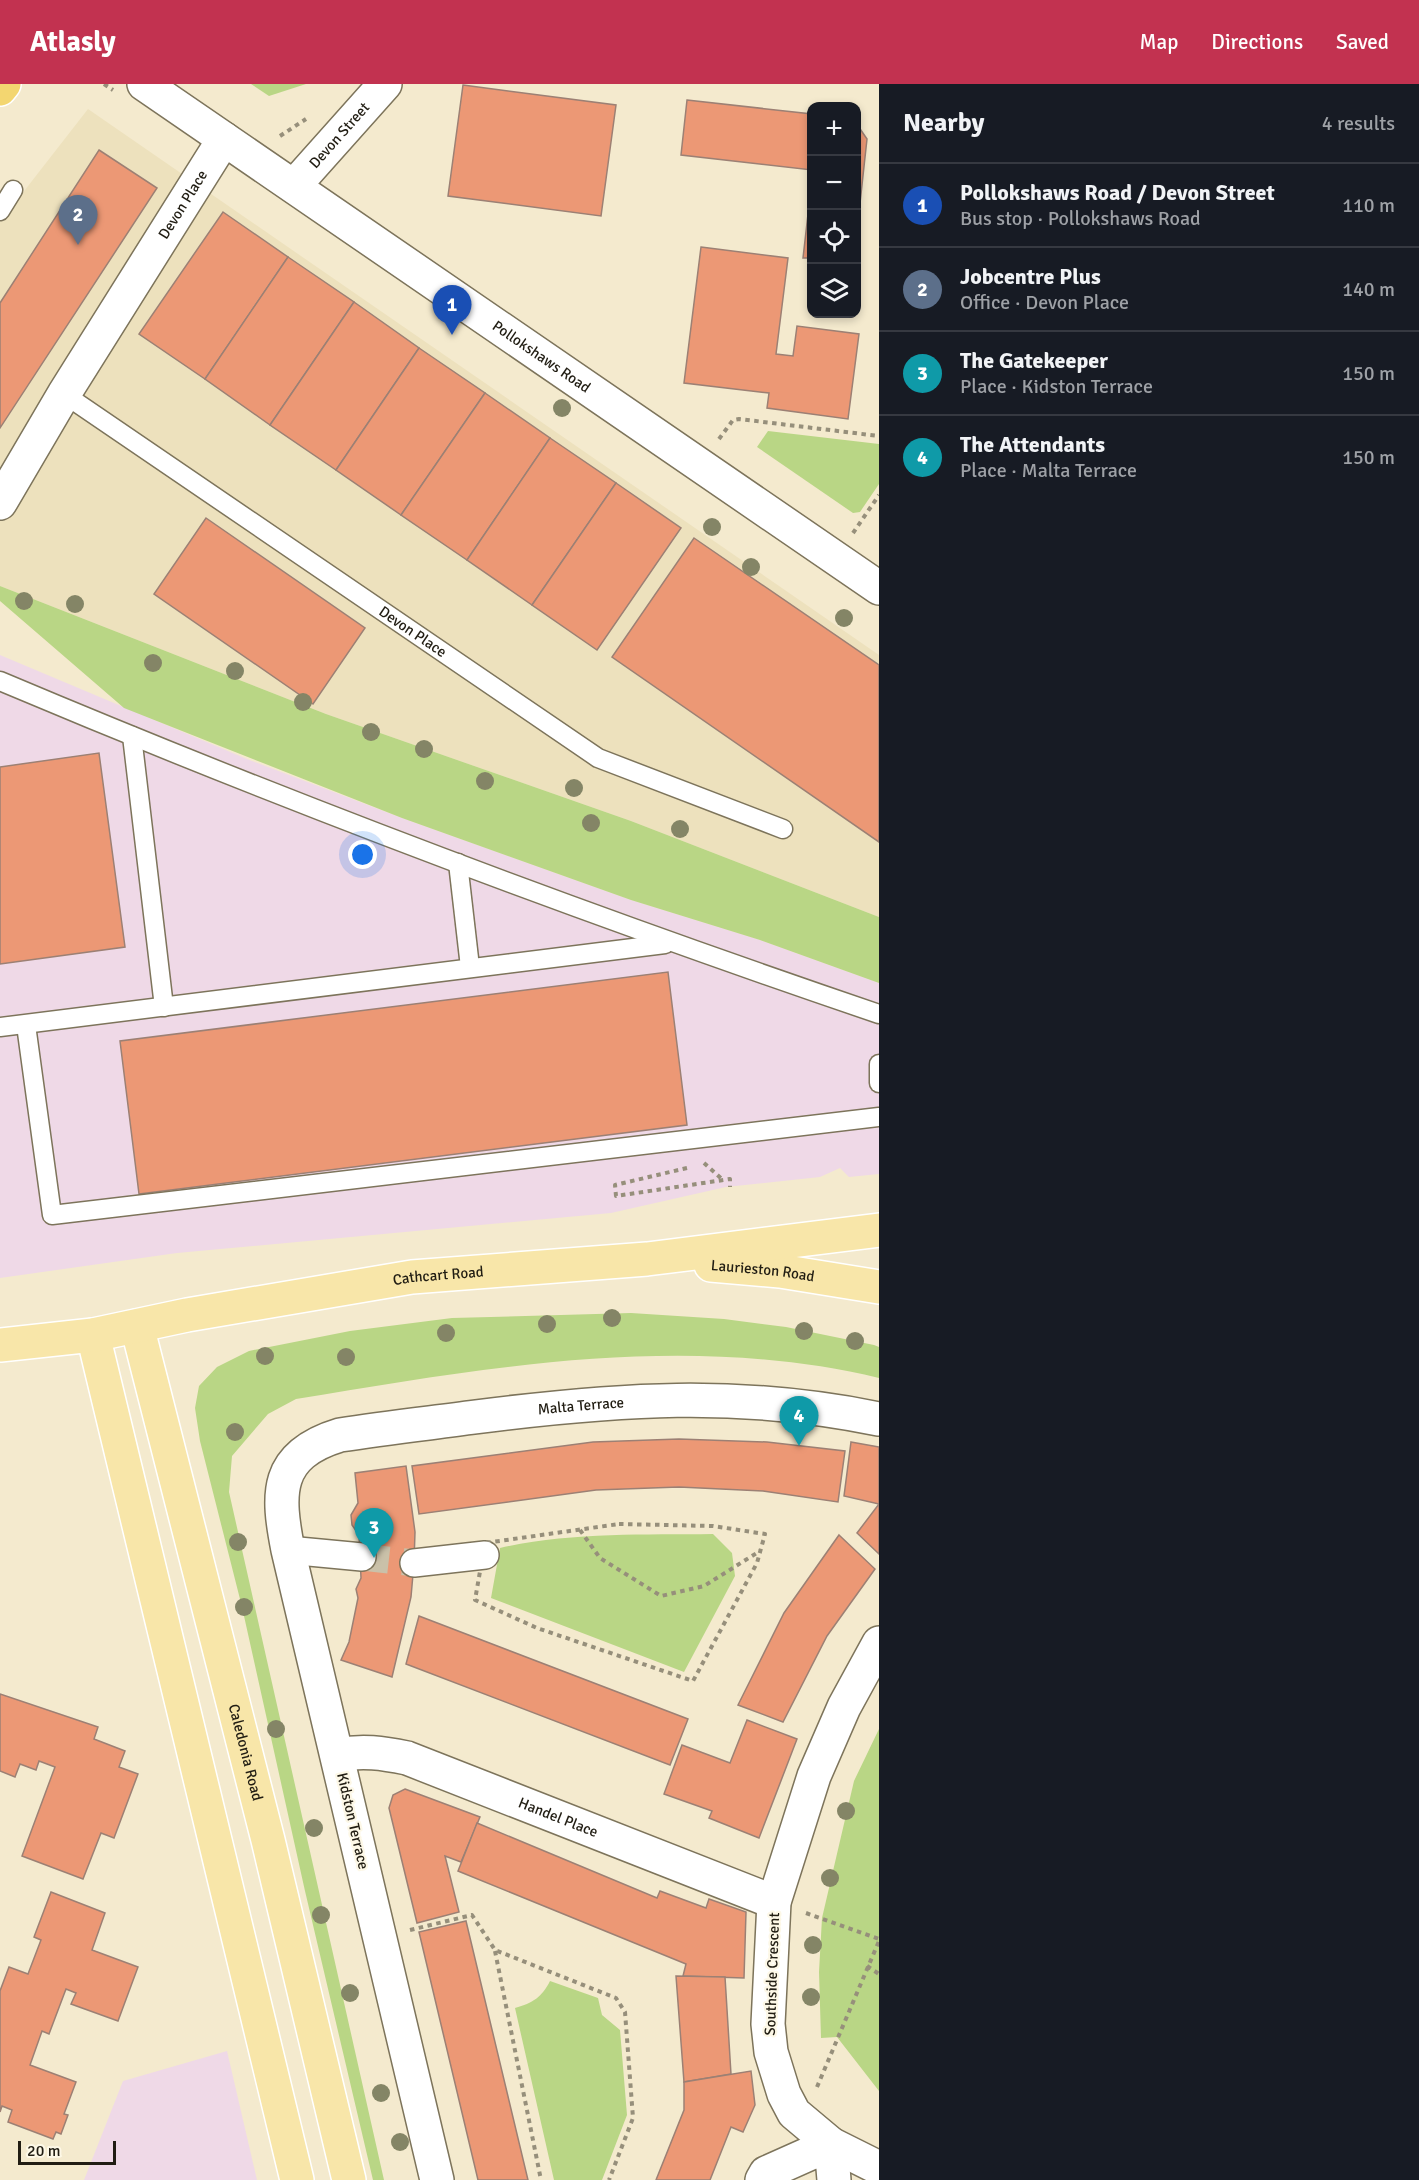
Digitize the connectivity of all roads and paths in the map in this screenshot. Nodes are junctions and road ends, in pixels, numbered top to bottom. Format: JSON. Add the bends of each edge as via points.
{"nodes":[{"id":1,"x":4,"y":84,"type":"edge"},
{"id":2,"x":144,"y":84,"type":"edge"},
{"id":3,"x":385,"y":84,"type":"edge"},
{"id":4,"x":0,"y":89,"type":"edge"},
{"id":5,"x":310,"y":115,"type":"dead end"},
{"id":6,"x":224,"y":139,"type":"junction"},
{"id":7,"x":274,"y":140,"type":"dead end"},
{"id":8,"x":294,"y":186,"type":"junction"},
{"id":9,"x":13,"y":190,"type":"dead end"},
{"id":10,"x":0,"y":211,"type":"edge"},
{"id":11,"x":64,"y":394,"type":"junction"},
{"id":12,"x":879,"y":436,"type":"edge"},
{"id":13,"x":701,"y":466,"type":"junction"},
{"id":14,"x":879,"y":495,"type":"edge"},
{"id":15,"x":0,"y":503,"type":"edge"},
{"id":16,"x":835,"y":558,"type":"junction"},
{"id":17,"x":879,"y":588,"type":"edge"},
{"id":18,"x":0,"y":681,"type":"edge"},
{"id":19,"x":132,"y":736,"type":"junction"},
{"id":20,"x":783,"y":829,"type":"dead end"},
{"id":21,"x":458,"y":863,"type":"junction"},
{"id":22,"x":670,"y":943,"type":"junction"},
{"id":23,"x":470,"y":967,"type":"junction"},
{"id":24,"x":164,"y":1007,"type":"junction"},
{"id":25,"x":879,"y":1014,"type":"edge"},
{"id":26,"x":26,"y":1025,"type":"junction"},
{"id":27,"x":0,"y":1028,"type":"edge"},
{"id":28,"x":879,"y":1064,"type":"edge"},
{"id":29,"x":879,"y":1083,"type":"edge"},
{"id":30,"x":879,"y":1117,"type":"edge"},
{"id":31,"x":703,"y":1137,"type":"junction"},
{"id":32,"x":702,"y":1162,"type":"junction"},
{"id":33,"x":723,"y":1180,"type":"junction"},
{"id":34,"x":730,"y":1186,"type":"dead end"},
{"id":35,"x":879,"y":1230,"type":"edge"},
{"id":36,"x":647,"y":1259,"type":"junction"},
{"id":37,"x":879,"y":1287,"type":"edge"},
{"id":38,"x":137,"y":1326,"type":"junction"},
{"id":39,"x":93,"y":1335,"type":"junction"},
{"id":40,"x":0,"y":1345,"type":"edge"},
{"id":41,"x":879,"y":1419,"type":"edge"},
{"id":42,"x":292,"y":1464,"type":"joint"},
{"id":43,"x":580,"y":1530,"type":"junction"},
{"id":44,"x":288,"y":1550,"type":"junction"},
{"id":45,"x":760,"y":1551,"type":"junction"},
{"id":46,"x":485,"y":1555,"type":"junction"},
{"id":47,"x":362,"y":1557,"type":"tunnel mouth"},
{"id":48,"x":414,"y":1563,"type":"tunnel mouth"},
{"id":49,"x":879,"y":1643,"type":"edge"},
{"id":50,"x":338,"y":1755,"type":"junction"},
{"id":51,"x":774,"y":1902,"type":"junction"},
{"id":52,"x":380,"y":1937,"type":"junction"},
{"id":53,"x":879,"y":1940,"type":"edge"},
{"id":54,"x":495,"y":1950,"type":"junction"},
{"id":55,"x":867,"y":1966,"type":"junction"},
{"id":56,"x":879,"y":1974,"type":"edge"},
{"id":57,"x":804,"y":2120,"type":"junction"},
{"id":58,"x":831,"y":2144,"type":"junction"},
{"id":59,"x":879,"y":2168,"type":"edge"},
{"id":60,"x":297,"y":2180,"type":"edge"},
{"id":61,"x":349,"y":2180,"type":"edge"},
{"id":62,"x":437,"y":2180,"type":"edge"},
{"id":63,"x":541,"y":2180,"type":"edge"},
{"id":64,"x":609,"y":2180,"type":"edge"},
{"id":65,"x":762,"y":2180,"type":"edge"},
{"id":66,"x":834,"y":2180,"type":"edge"}],
"edges":[{"from":1,"to":4,"type":"highway"},
{"from":2,"to":6,"type":"street","name":"Pollokshaws Road"},
{"from":3,"to":8,"type":"street","name":"Devon Street"},
{"from":5,"to":7,"type":"path"},
{"from":6,"to":8,"type":"street","name":"Pollokshaws Road"},
{"from":6,"to":11,"type":"street","name":"Devon Place"},
{"from":8,"to":13,"type":"street","name":"Pollokshaws Road"},
{"from":9,"to":10,"type":"lane"},
{"from":11,"to":15,"type":"street","name":"Devon Place"},
{"from":11,"to":20,"type":"lane","name":"Devon Place","via":[[598,758]]},
{"from":12,"to":13,"type":"path","via":[[733,420]]},
{"from":13,"to":16,"type":"street","name":"Pollokshaws Road"},
{"from":14,"to":16,"type":"path"},
{"from":16,"to":17,"type":"street","name":"Pollokshaws Road"},
{"from":18,"to":19,"type":"lane"},
{"from":19,"to":21,"type":"lane"},
{"from":19,"to":24,"type":"lane"},
{"from":21,"to":22,"type":"lane"},
{"from":21,"to":23,"type":"lane"},
{"from":22,"to":23,"type":"lane"},
{"from":22,"to":25,"type":"lane"},
{"from":23,"to":24,"type":"lane"},
{"from":24,"to":26,"type":"lane"},
{"from":26,"to":27,"type":"lane"},
{"from":26,"to":31,"type":"lane","via":[[52,1215]]},
{"from":28,"to":29,"type":"lane"},
{"from":30,"to":31,"type":"lane"},
{"from":31,"to":32,"type":"path"},
{"from":32,"to":33,"type":"path"},
{"from":32,"to":33,"type":"path","via":[[615,1185],[616,1196]]},
{"from":33,"to":34,"type":"path","via":[[730,1179]]},
{"from":35,"to":36,"type":"main road","name":"Cathcart Road"},
{"from":36,"to":37,"type":"main road","name":"Laurieston Road","via":[[780,1271]]},
{"from":36,"to":38,"type":"main road","name":"Cathcart Road","via":[[412,1276]]},
{"from":38,"to":39,"type":"main road","name":"Cathcart Road"},
{"from":38,"to":61,"type":"main road","name":"Caledonia Road","via":[[265,1829]]},
{"from":39,"to":40,"type":"main road","name":"Cathcart Road"},
{"from":39,"to":60,"type":"main road"},
{"from":41,"to":42,"type":"street","name":"Malta Terrace","via":[[814,1406],[747,1401],[680,1398],[594,1403],[340,1436],[314,1446]]},
{"from":42,"to":44,"type":"street","name":"Kidston Terrace","via":[[280,1501]]},
{"from":43,"to":45,"type":"path","via":[[619,1524],[713,1526],[765,1533]]},
{"from":43,"to":45,"type":"path","via":[[600,1558],[661,1596],[704,1586]]},
{"from":43,"to":46,"type":"path","via":[[485,1543]]},
{"from":44,"to":47,"type":"street"},
{"from":44,"to":50,"type":"street","name":"Kidston Terrace"},
{"from":45,"to":46,"type":"path","via":[[693,1681],[537,1628],[475,1600]]},
{"from":46,"to":48,"type":"street"},
{"from":49,"to":51,"type":"street","name":"Southside Crescent","via":[[844,1707],[814,1776]]},
{"from":50,"to":51,"type":"street","name":"Handel Place","via":[[379,1752],[407,1758]]},
{"from":50,"to":52,"type":"street","name":"Kidston Terrace"},
{"from":51,"to":53,"type":"path"},
{"from":51,"to":57,"type":"street","name":"Southside Crescent","via":[[768,1993],[771,2052],[784,2094],[794,2113]]},
{"from":52,"to":54,"type":"path","via":[[472,1915]]},
{"from":52,"to":62,"type":"street","name":"Kidston Terrace"},
{"from":53,"to":55,"type":"path"},
{"from":54,"to":63,"type":"path"},
{"from":54,"to":64,"type":"path","via":[[616,1998],[626,2012],[633,2118]]},
{"from":55,"to":56,"type":"path"},
{"from":55,"to":57,"type":"path"},
{"from":57,"to":58,"type":"street","name":"Southside Crescent"},
{"from":58,"to":59,"type":"street","name":"Southside Crescent"},
{"from":58,"to":65,"type":"street","via":[[766,2173]]},
{"from":58,"to":66,"type":"street"}]}
